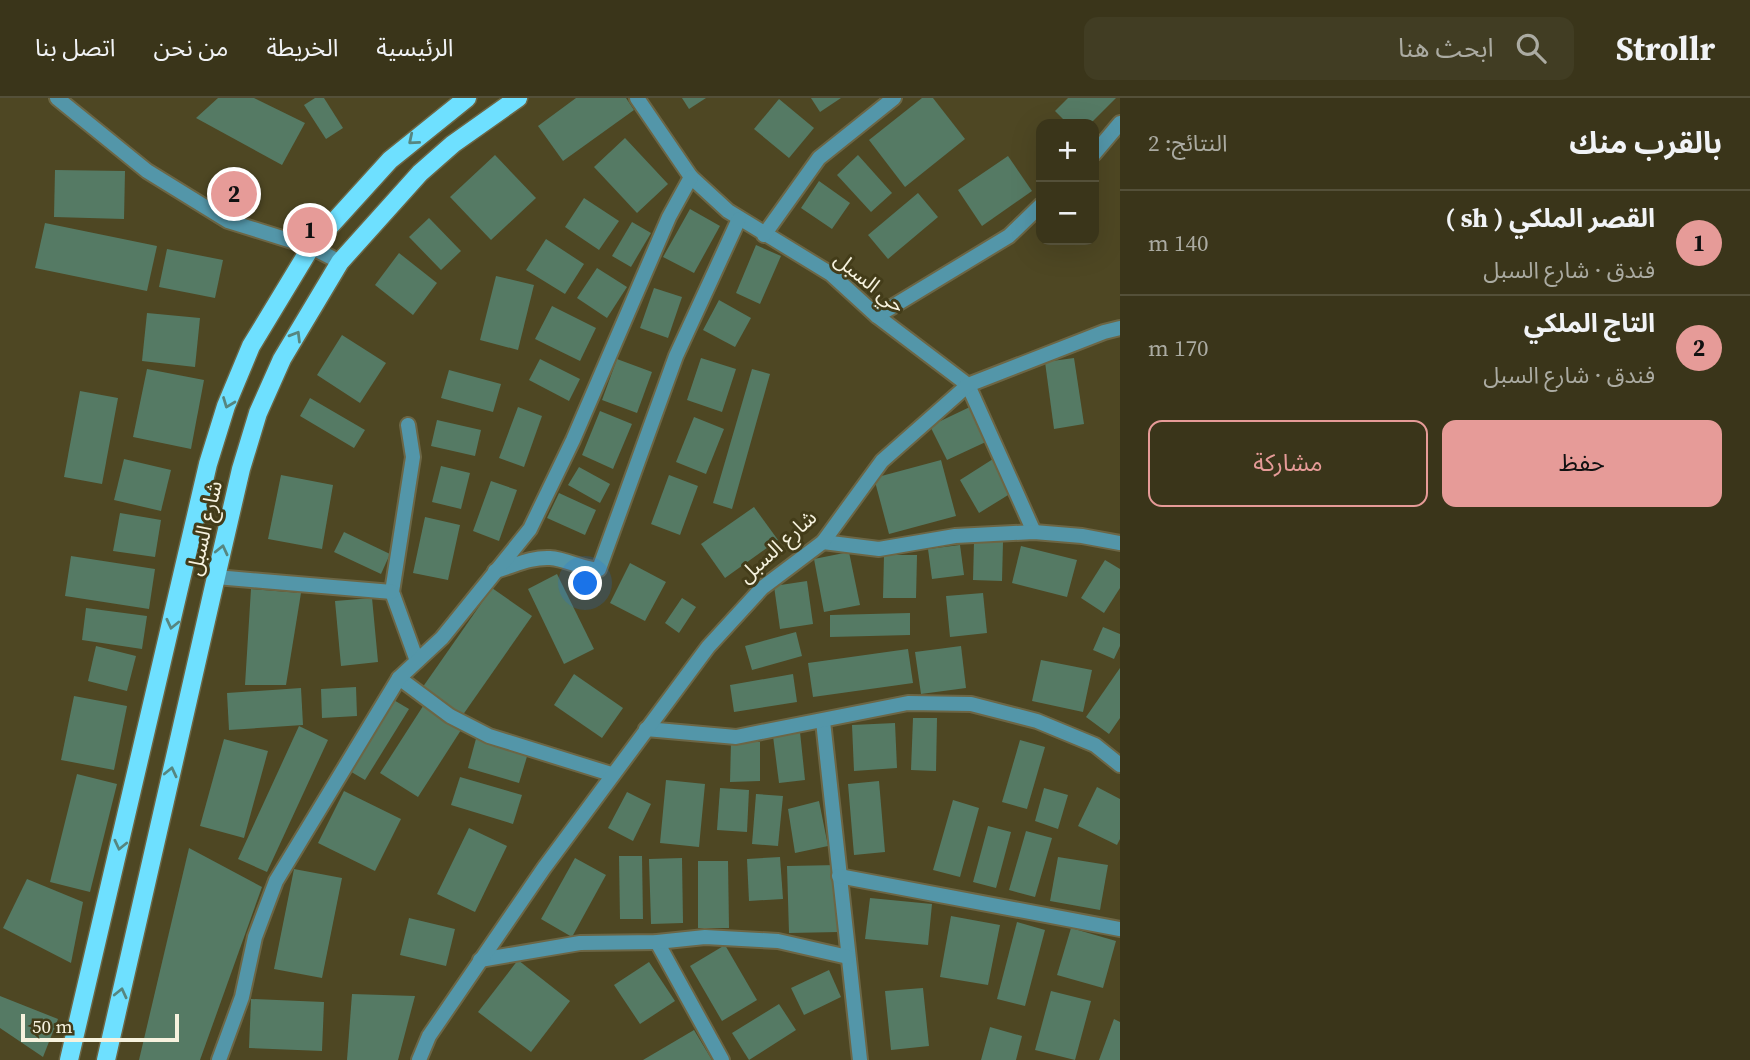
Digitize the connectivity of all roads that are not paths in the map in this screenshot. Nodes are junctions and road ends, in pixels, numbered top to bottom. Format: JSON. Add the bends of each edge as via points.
{"nodes":[{"id":1,"x":57,"y":98,"type":"edge"},
{"id":2,"x":467,"y":98,"type":"edge"},
{"id":3,"x":518,"y":98,"type":"edge"},
{"id":4,"x":637,"y":98,"type":"edge"},
{"id":5,"x":894,"y":98,"type":"edge"},
{"id":6,"x":1120,"y":123,"type":"edge"},
{"id":7,"x":1099,"y":148,"type":"edge"},
{"id":8,"x":691,"y":177,"type":"junction"},
{"id":9,"x":1036,"y":210,"type":"edge"},
{"id":10,"x":739,"y":219,"type":"junction"},
{"id":11,"x":764,"y":235,"type":"junction"},
{"id":12,"x":311,"y":247,"type":"junction"},
{"id":13,"x":341,"y":262,"type":"junction"},
{"id":14,"x":877,"y":316,"type":"junction"},
{"id":15,"x":1120,"y":328,"type":"edge"},
{"id":16,"x":968,"y":385,"type":"junction"},
{"id":17,"x":408,"y":425,"type":"dead end"},
{"id":18,"x":1034,"y":532,"type":"junction"},
{"id":19,"x":823,"y":542,"type":"junction"},
{"id":20,"x":1120,"y":543,"type":"edge"},
{"id":21,"x":495,"y":571,"type":"junction"},
{"id":22,"x":216,"y":578,"type":"junction"},
{"id":23,"x":392,"y":592,"type":"junction"},
{"id":24,"x":417,"y":661,"type":"junction"},
{"id":25,"x":398,"y":678,"type":"junction"},
{"id":26,"x":822,"y":721,"type":"junction"},
{"id":27,"x":646,"y":729,"type":"junction"},
{"id":28,"x":1120,"y":765,"type":"edge"},
{"id":29,"x":611,"y":774,"type":"junction"},
{"id":30,"x":839,"y":876,"type":"junction"},
{"id":31,"x":1120,"y":929,"type":"edge"},
{"id":32,"x":657,"y":942,"type":"junction"},
{"id":33,"x":848,"y":957,"type":"junction"},
{"id":34,"x":480,"y":960,"type":"junction"},
{"id":35,"x":69,"y":1060,"type":"edge"},
{"id":36,"x":106,"y":1060,"type":"edge"},
{"id":37,"x":219,"y":1060,"type":"edge"},
{"id":38,"x":419,"y":1060,"type":"edge"},
{"id":39,"x":722,"y":1060,"type":"edge"},
{"id":40,"x":860,"y":1060,"type":"edge"}],
"edges":[{"from":1,"to":12,"type":"street","via":[[147,171],[228,221]]},
{"from":2,"to":12,"type":"main road","name":"شارع السبل","one_way":true,"via":[[390,160]]},
{"from":3,"to":13,"type":"main road","name":"شارع السبل","via":[[420,173]]},
{"from":4,"to":8,"type":"street","name":"حي السبل"},
{"from":5,"to":11,"type":"street","via":[[819,158]]},
{"from":6,"to":7,"type":"street"},
{"from":8,"to":10,"type":"street","name":"حي السبل"},
{"from":8,"to":21,"type":"street","via":[[530,528]]},
{"from":9,"to":14,"type":"street","via":[[1009,236]]},
{"from":10,"to":11,"type":"street","name":"حي السبل"},
{"from":10,"to":21,"type":"street","via":[[676,356],[598,569],[568,560],[534,558]]},
{"from":11,"to":14,"type":"street","name":"حي السبل","via":[[831,274]]},
{"from":12,"to":13,"type":"street"},
{"from":12,"to":35,"type":"main road","name":"شارع السبل","one_way":true,"via":[[251,346],[208,464]]},
{"from":22,"to":13,"type":"main road","name":"شارع السبل","one_way":true,"via":[[258,414],[282,359]]},
{"from":14,"to":16,"type":"street","name":"حي السبل"},
{"from":15,"to":16,"type":"street","name":"شارع السبل"},
{"from":16,"to":18,"type":"street","name":"حي السبل"},
{"from":16,"to":19,"type":"street","name":"شارع السبل","via":[[882,461]]},
{"from":17,"to":23,"type":"street","via":[[413,457]]},
{"from":18,"to":19,"type":"street","via":[[955,536],[879,549]]},
{"from":18,"to":20,"type":"street"},
{"from":19,"to":27,"type":"street","name":"شارع السبل","via":[[762,589],[708,647]]},
{"from":21,"to":24,"type":"street","via":[[442,639]]},
{"from":22,"to":23,"type":"street"},
{"from":36,"to":22,"type":"main road","name":"شارع السبل","one_way":true},
{"from":23,"to":24,"type":"street"},
{"from":24,"to":25,"type":"street"},
{"from":25,"to":29,"type":"street","via":[[450,716],[489,736]]},
{"from":25,"to":37,"type":"street","via":[[276,881]]},
{"from":26,"to":27,"type":"street","via":[[736,737]]},
{"from":26,"to":28,"type":"street","via":[[908,703],[971,704],[1037,721],[1095,745]]},
{"from":26,"to":30,"type":"street"},
{"from":27,"to":29,"type":"street","name":"شارع السبل"},
{"from":29,"to":34,"type":"street","name":"شارع السبل"},
{"from":30,"to":31,"type":"street"},
{"from":30,"to":33,"type":"street"},
{"from":32,"to":33,"type":"street","via":[[705,937],[778,941]]},
{"from":32,"to":34,"type":"street","via":[[580,943]]},
{"from":32,"to":39,"type":"street"},
{"from":33,"to":40,"type":"street"},
{"from":34,"to":38,"type":"street","name":"شارع السبل","via":[[429,1036]]}]}
